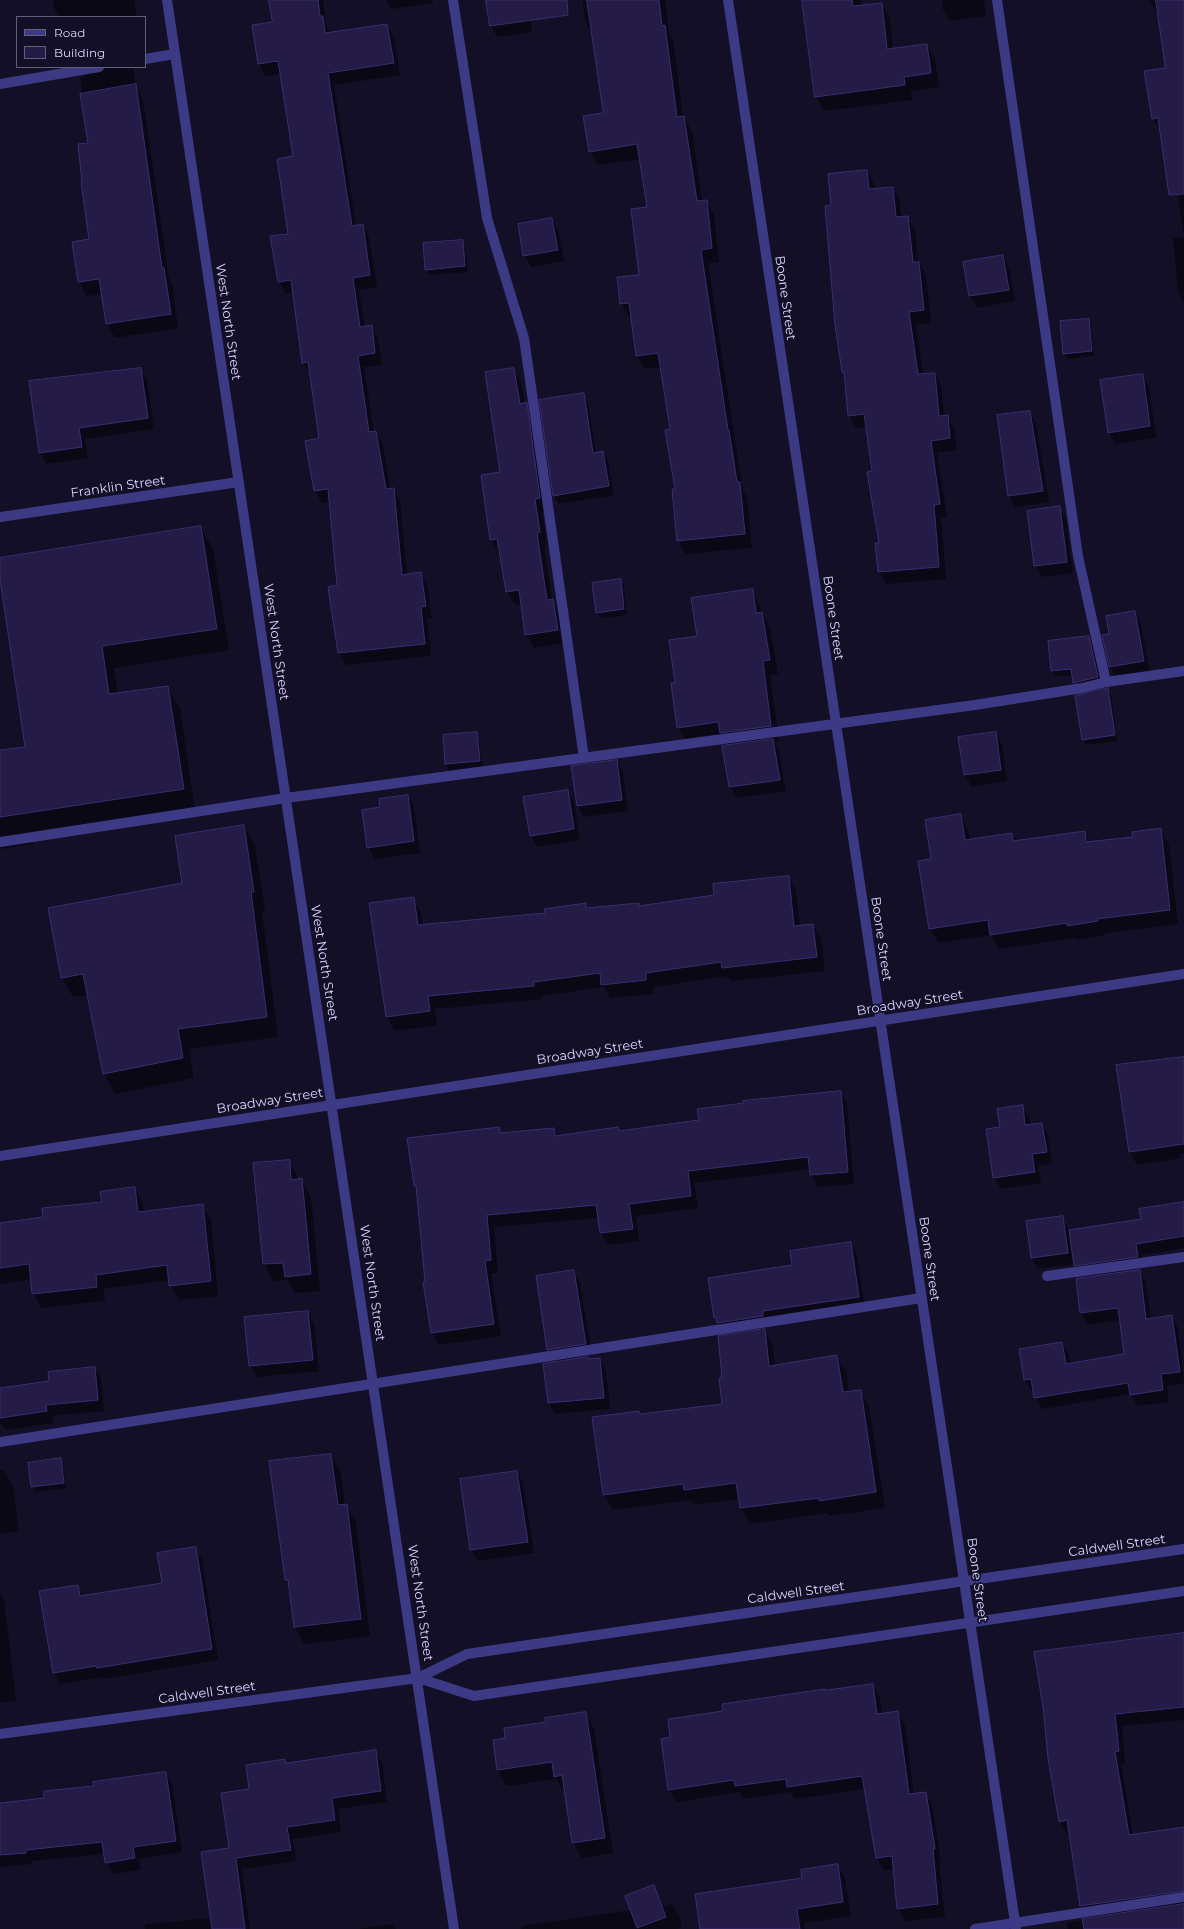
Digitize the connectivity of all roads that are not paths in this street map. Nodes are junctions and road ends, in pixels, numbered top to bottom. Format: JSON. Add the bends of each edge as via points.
{"nodes":[{"id":1,"x":167,"y":0,"type":"edge"},
{"id":2,"x":454,"y":0,"type":"edge"},
{"id":3,"x":728,"y":0,"type":"edge"},
{"id":4,"x":997,"y":0,"type":"edge"},
{"id":5,"x":175,"y":54,"type":"junction"},
{"id":6,"x":146,"y":59,"type":"edge"},
{"id":7,"x":93,"y":68,"type":"edge"},
{"id":8,"x":0,"y":84,"type":"edge"},
{"id":9,"x":239,"y":482,"type":"junction"},
{"id":10,"x":0,"y":517,"type":"edge"},
{"id":11,"x":1184,"y":671,"type":"edge"},
{"id":12,"x":1106,"y":682,"type":"junction"},
{"id":13,"x":836,"y":725,"type":"junction"},
{"id":14,"x":584,"y":758,"type":"junction"},
{"id":15,"x":286,"y":798,"type":"junction"},
{"id":16,"x":0,"y":842,"type":"edge"},
{"id":17,"x":1184,"y":974,"type":"edge"},
{"id":18,"x":880,"y":1021,"type":"junction"},
{"id":19,"x":332,"y":1104,"type":"junction"},
{"id":20,"x":0,"y":1156,"type":"edge"},
{"id":21,"x":1184,"y":1257,"type":"edge"},
{"id":22,"x":1047,"y":1276,"type":"dead end"},
{"id":23,"x":922,"y":1298,"type":"junction"},
{"id":24,"x":374,"y":1383,"type":"junction"},
{"id":25,"x":0,"y":1442,"type":"edge"},
{"id":26,"x":1184,"y":1549,"type":"edge"},
{"id":27,"x":964,"y":1581,"type":"junction"},
{"id":28,"x":1184,"y":1590,"type":"edge"},
{"id":29,"x":970,"y":1622,"type":"junction"},
{"id":30,"x":418,"y":1678,"type":"junction"},
{"id":31,"x":0,"y":1734,"type":"edge"},
{"id":32,"x":1184,"y":1898,"type":"edge"},
{"id":33,"x":1016,"y":1926,"type":"edge"},
{"id":34,"x":454,"y":1929,"type":"edge"},
{"id":35,"x":975,"y":1929,"type":"edge"}],
"edges":[{"from":1,"to":5,"type":"street","name":"West North Street"},
{"from":2,"to":14,"type":"street","via":[[487,218],[524,338]]},
{"from":3,"to":13,"type":"street","name":"Boone Street"},
{"from":4,"to":12,"type":"street","via":[[1078,556]]},
{"from":5,"to":6,"type":"street"},
{"from":5,"to":9,"type":"street","name":"West North Street"},
{"from":7,"to":8,"type":"street"},
{"from":9,"to":10,"type":"street","name":"Franklin Street"},
{"from":9,"to":15,"type":"street","name":"West North Street"},
{"from":11,"to":12,"type":"street"},
{"from":12,"to":13,"type":"street","via":[[1082,688]]},
{"from":13,"to":14,"type":"street"},
{"from":13,"to":18,"type":"street","name":"Boone Street"},
{"from":14,"to":15,"type":"street"},
{"from":15,"to":16,"type":"street"},
{"from":15,"to":19,"type":"street","name":"West North Street"},
{"from":17,"to":18,"type":"street","name":"Broadway Street"},
{"from":18,"to":19,"type":"street","name":"Broadway Street"},
{"from":18,"to":23,"type":"street","name":"Boone Street"},
{"from":19,"to":20,"type":"street","name":"Broadway Street"},
{"from":19,"to":24,"type":"street","name":"West North Street"},
{"from":21,"to":22,"type":"street"},
{"from":23,"to":24,"type":"street"},
{"from":23,"to":27,"type":"street","name":"Boone Street"},
{"from":24,"to":25,"type":"street"},
{"from":24,"to":30,"type":"street","name":"West North Street"},
{"from":26,"to":27,"type":"street","name":"Caldwell Street"},
{"from":27,"to":29,"type":"street","name":"Boone Street"},
{"from":27,"to":30,"type":"street","name":"Caldwell Street","via":[[467,1654]]},
{"from":28,"to":29,"type":"street","name":"Caldwell Street"},
{"from":29,"to":30,"type":"street","name":"Caldwell Street","via":[[474,1696]]},
{"from":29,"to":33,"type":"street","name":"Boone Street"},
{"from":30,"to":31,"type":"street","name":"Caldwell Street"},
{"from":30,"to":34,"type":"street","name":"West North Street"},
{"from":32,"to":33,"type":"street"},
{"from":33,"to":35,"type":"street"}]}
